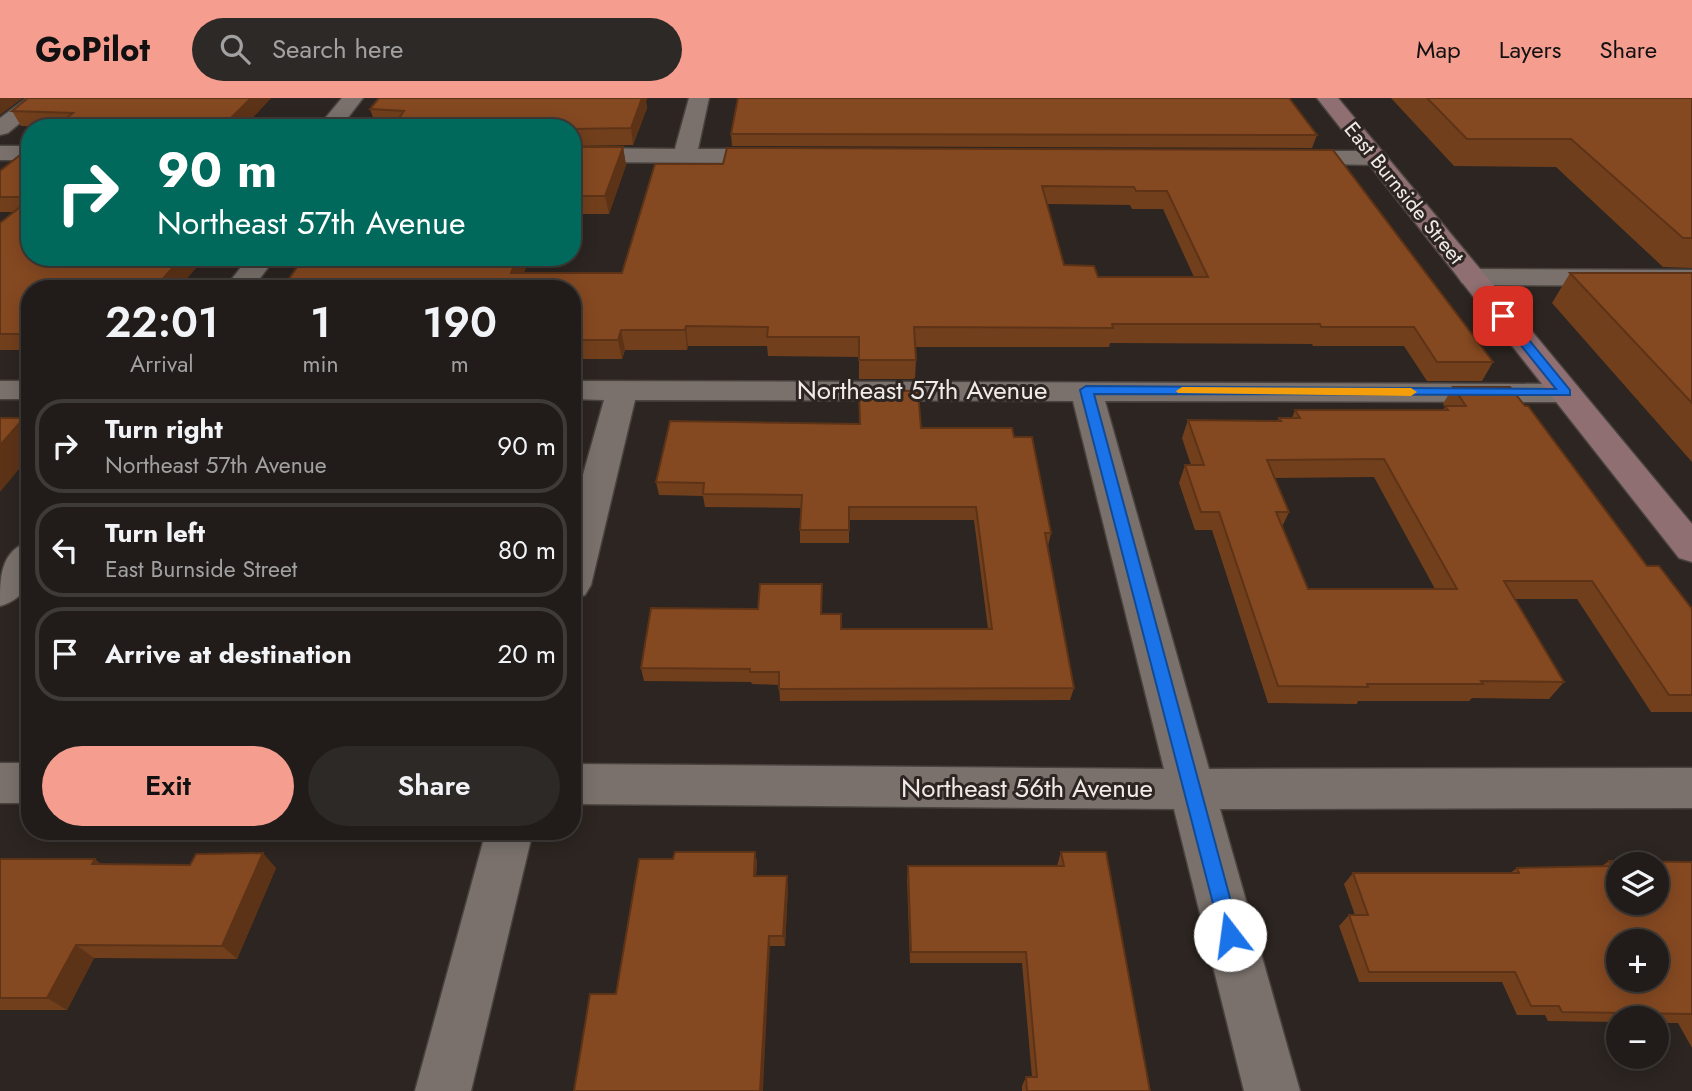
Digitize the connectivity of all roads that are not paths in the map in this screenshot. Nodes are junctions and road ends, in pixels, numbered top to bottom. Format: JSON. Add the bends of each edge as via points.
{"nodes":[{"id":1,"x":40,"y":98,"type":"edge"},
{"id":2,"x":352,"y":98,"type":"edge"},
{"id":3,"x":699,"y":98,"type":"edge"},
{"id":4,"x":1327,"y":98,"type":"edge"},
{"id":5,"x":335,"y":119,"type":"edge"},
{"id":6,"x":0,"y":128,"type":"edge"},
{"id":7,"x":0,"y":153,"type":"edge"},
{"id":8,"x":21,"y":153,"type":"edge"},
{"id":9,"x":581,"y":155,"type":"edge"},
{"id":10,"x":685,"y":156,"type":"junction"},
{"id":11,"x":805,"y":156,"type":"edge"},
{"id":12,"x":1266,"y":158,"type":"edge"},
{"id":13,"x":1376,"y":158,"type":"junction"},
{"id":14,"x":256,"y":266,"type":"edge"},
{"id":15,"x":1472,"y":277,"type":"junction"},
{"id":16,"x":1692,"y":278,"type":"edge"},
{"id":17,"x":245,"y":280,"type":"edge"},
{"id":18,"x":0,"y":390,"type":"edge"},
{"id":19,"x":21,"y":390,"type":"edge"},
{"id":20,"x":581,"y":390,"type":"edge"},
{"id":21,"x":622,"y":390,"type":"junction"},
{"id":22,"x":1086,"y":390,"type":"junction"},
{"id":23,"x":1566,"y":393,"type":"junction"},
{"id":24,"x":1692,"y":549,"type":"edge"},
{"id":25,"x":581,"y":550,"type":"edge"},
{"id":26,"x":21,"y":566,"type":"edge"},
{"id":27,"x":0,"y":593,"type":"edge"},
{"id":28,"x":0,"y":783,"type":"edge"},
{"id":29,"x":21,"y":783,"type":"edge"},
{"id":30,"x":581,"y":784,"type":"edge"},
{"id":31,"x":1692,"y":788,"type":"edge"},
{"id":32,"x":1191,"y":789,"type":"junction"},
{"id":33,"x":508,"y":840,"type":"edge"},
{"id":34,"x":443,"y":1091,"type":"edge"},
{"id":35,"x":1272,"y":1091,"type":"edge"}],
"edges":[{"from":1,"to":6,"type":"street"},
{"from":2,"to":5,"type":"street"},
{"from":3,"to":10,"type":"street"},
{"from":4,"to":13,"type":"main road","name":"East Burnside Street"},
{"from":7,"to":8,"type":"street"},
{"from":9,"to":10,"type":"street"},
{"from":10,"to":11,"type":"street"},
{"from":12,"to":13,"type":"street"},
{"from":13,"to":15,"type":"main road","name":"East Burnside Street"},
{"from":14,"to":17,"type":"street"},
{"from":15,"to":16,"type":"street"},
{"from":15,"to":23,"type":"main road","name":"East Burnside Street"},
{"from":18,"to":19,"type":"street"},
{"from":20,"to":21,"type":"street","name":"Northeast 57th Avenue"},
{"from":21,"to":22,"type":"street","name":"Northeast 57th Avenue"},
{"from":21,"to":25,"type":"street"},
{"from":22,"to":23,"type":"street","name":"Northeast 57th Avenue"},
{"from":22,"to":32,"type":"street"},
{"from":23,"to":24,"type":"main road","name":"East Burnside Street"},
{"from":26,"to":27,"type":"street"},
{"from":28,"to":29,"type":"street"},
{"from":30,"to":32,"type":"street","name":"Northeast 56th Avenue"},
{"from":31,"to":32,"type":"street","name":"Northeast 56th Avenue"},
{"from":32,"to":35,"type":"street"},
{"from":33,"to":34,"type":"street"}]}
